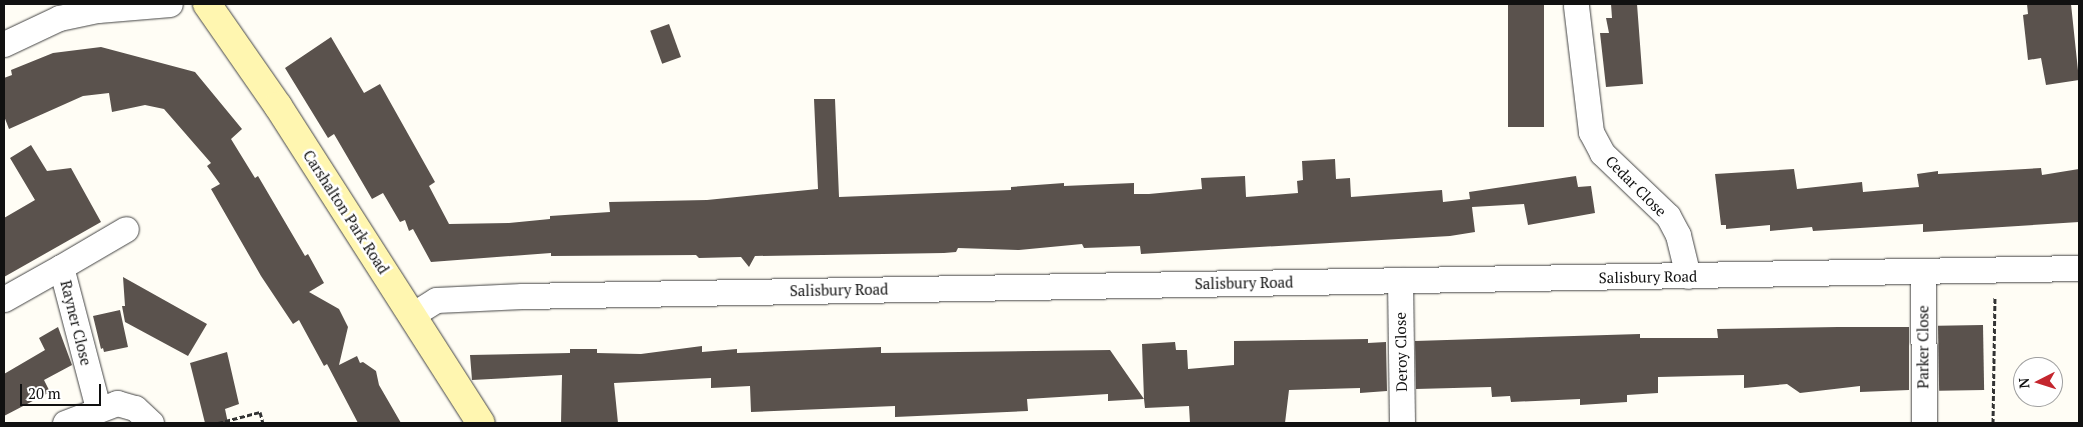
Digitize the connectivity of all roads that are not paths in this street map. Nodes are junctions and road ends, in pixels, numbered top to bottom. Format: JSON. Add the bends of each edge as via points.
{"nodes":[{"id":1,"x":170,"y":4,"type":"edge"},
{"id":2,"x":208,"y":4,"type":"edge"},
{"id":3,"x":1576,"y":6,"type":"dead end"},
{"id":4,"x":4,"y":44,"type":"edge"},
{"id":5,"x":126,"y":229,"type":"dead end"},
{"id":6,"x":61,"y":267,"type":"junction"},
{"id":7,"x":2079,"y":268,"type":"edge"},
{"id":8,"x":1923,"y":271,"type":"junction"},
{"id":9,"x":1688,"y":276,"type":"junction"},
{"id":10,"x":1400,"y":280,"type":"junction"},
{"id":11,"x":4,"y":299,"type":"edge"},
{"id":12,"x":412,"y":315,"type":"junction"},
{"id":13,"x":98,"y":408,"type":"junction"},
{"id":14,"x":65,"y":423,"type":"edge"},
{"id":15,"x":150,"y":423,"type":"edge"},
{"id":16,"x":481,"y":423,"type":"edge"},
{"id":17,"x":1402,"y":423,"type":"edge"},
{"id":18,"x":1924,"y":423,"type":"edge"}],
"edges":[{"from":1,"to":4,"type":"street","via":[[98,10],[59,18]]},
{"from":2,"to":12,"type":"main road","name":"Carshalton Park Road","via":[[278,106]]},
{"from":3,"to":9,"type":"street","name":"Cedar Close","via":[[1591,132],[1602,153],[1668,216],[1678,235]]},
{"from":5,"to":6,"type":"street","name":"Rayner Close"},
{"from":6,"to":11,"type":"street","name":"Rayner Close"},
{"from":6,"to":13,"type":"street","name":"Rayner Close"},
{"from":7,"to":8,"type":"street","name":"Salisbury Road"},
{"from":8,"to":9,"type":"street","name":"Salisbury Road"},
{"from":8,"to":18,"type":"street","name":"Parker Close"},
{"from":9,"to":10,"type":"street","name":"Salisbury Road"},
{"from":10,"to":12,"type":"street","name":"Salisbury Road","via":[[452,298],[436,300]]},
{"from":10,"to":17,"type":"street","name":"Deroy Close"},
{"from":12,"to":16,"type":"main road","name":"Carshalton Park Road"},
{"from":13,"to":14,"type":"street"},
{"from":13,"to":15,"type":"street","via":[[117,403],[135,408]]}]}
